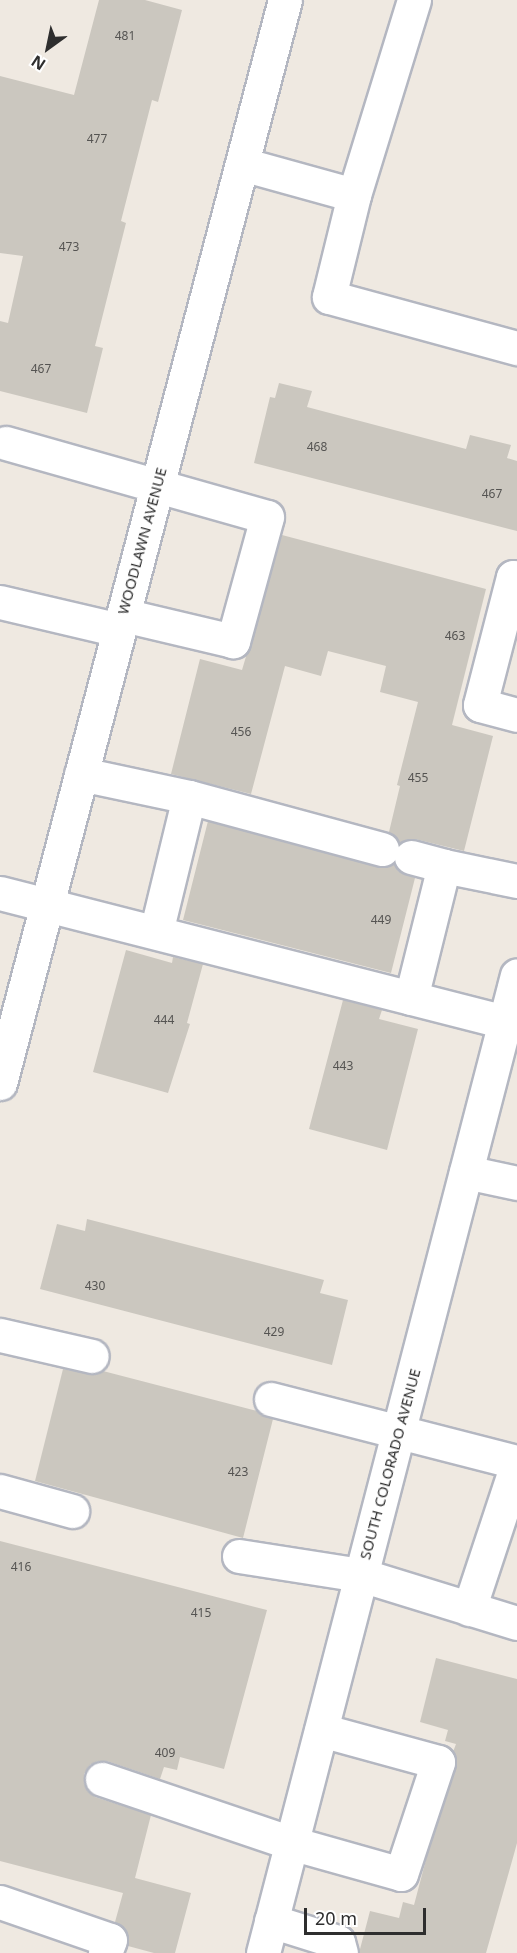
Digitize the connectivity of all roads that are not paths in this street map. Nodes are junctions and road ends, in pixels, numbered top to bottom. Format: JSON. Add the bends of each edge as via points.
{"nodes":[{"id":1,"x":285,"y":0,"type":"edge"},
{"id":2,"x":414,"y":0,"type":"edge"},
{"id":3,"x":242,"y":164,"type":"junction"},
{"id":4,"x":354,"y":195,"type":"junction"},
{"id":5,"x":517,"y":348,"type":"edge"},
{"id":6,"x":6,"y":443,"type":"dead end"},
{"id":7,"x":157,"y":486,"type":"junction"},
{"id":8,"x":517,"y":578,"type":"edge"},
{"id":9,"x":0,"y":602,"type":"edge"},
{"id":10,"x":121,"y":622,"type":"junction"},
{"id":11,"x":517,"y":715,"type":"edge"},
{"id":12,"x":81,"y":774,"type":"junction"},
{"id":13,"x":189,"y":797,"type":"junction"},
{"id":14,"x":444,"y":866,"type":"junction"},
{"id":15,"x":517,"y":880,"type":"edge"},
{"id":16,"x":0,"y":892,"type":"edge"},
{"id":17,"x":46,"y":904,"type":"junction"},
{"id":18,"x":156,"y":932,"type":"junction"},
{"id":19,"x":517,"y":975,"type":"edge"},
{"id":20,"x":411,"y":998,"type":"junction"},
{"id":21,"x":511,"y":1024,"type":"edge"},
{"id":22,"x":5,"y":1040,"type":"edge"},
{"id":23,"x":0,"y":1083,"type":"edge"},
{"id":24,"x":466,"y":1172,"type":"junction"},
{"id":25,"x":517,"y":1183,"type":"edge"},
{"id":26,"x":0,"y":1335,"type":"edge"},
{"id":27,"x":92,"y":1356,"type":"dead end"},
{"id":28,"x":271,"y":1399,"type":"dead end"},
{"id":29,"x":399,"y":1431,"type":"junction"},
{"id":30,"x":517,"y":1463,"type":"edge"},
{"id":31,"x":0,"y":1491,"type":"edge"},
{"id":32,"x":72,"y":1511,"type":"dead end"},
{"id":33,"x":239,"y":1556,"type":"dead end"},
{"id":34,"x":361,"y":1575,"type":"junction"},
{"id":35,"x":469,"y":1609,"type":"junction"},
{"id":36,"x":517,"y":1623,"type":"edge"},
{"id":37,"x":321,"y":1730,"type":"junction"},
{"id":38,"x":102,"y":1779,"type":"dead end"},
{"id":39,"x":291,"y":1843,"type":"junction"},
{"id":40,"x":0,"y":1902,"type":"edge"},
{"id":41,"x":271,"y":1921,"type":"junction"},
{"id":42,"x":105,"y":1953,"type":"edge"},
{"id":43,"x":263,"y":1953,"type":"edge"},
{"id":44,"x":341,"y":1953,"type":"edge"}],
"edges":[{"from":1,"to":3,"type":"street","name":"WOODLAWN AVENUE"},
{"from":2,"to":4,"type":"street"},
{"from":3,"to":4,"type":"street"},
{"from":3,"to":7,"type":"street","name":"WOODLAWN AVENUE"},
{"from":4,"to":5,"type":"street","via":[[329,297]]},
{"from":6,"to":7,"type":"street"},
{"from":7,"to":10,"type":"street","name":"WOODLAWN AVENUE"},
{"from":7,"to":10,"type":"street","via":[[267,517],[233,641]]},
{"from":8,"to":11,"type":"street","via":[[513,577],[480,705]]},
{"from":9,"to":10,"type":"street"},
{"from":10,"to":12,"type":"street","name":"WOODLAWN AVENUE"},
{"from":12,"to":13,"type":"street"},
{"from":12,"to":17,"type":"street","name":"WOODLAWN AVENUE"},
{"from":13,"to":14,"type":"street"},
{"from":13,"to":18,"type":"street"},
{"from":14,"to":15,"type":"street"},
{"from":14,"to":20,"type":"street"},
{"from":16,"to":17,"type":"street"},
{"from":17,"to":18,"type":"street"},
{"from":17,"to":22,"type":"street","name":"WOODLAWN AVENUE"},
{"from":18,"to":20,"type":"street"},
{"from":19,"to":21,"type":"street","name":"SOUTH COLORADO AVENUE"},
{"from":20,"to":21,"type":"street"},
{"from":21,"to":24,"type":"street","name":"SOUTH COLORADO AVENUE"},
{"from":22,"to":23,"type":"street","name":"WOODLAWN AVENUE"},
{"from":24,"to":25,"type":"street"},
{"from":24,"to":29,"type":"street","name":"SOUTH COLORADO AVENUE"},
{"from":26,"to":27,"type":"street"},
{"from":28,"to":29,"type":"street"},
{"from":29,"to":30,"type":"street"},
{"from":29,"to":34,"type":"street","name":"SOUTH COLORADO AVENUE"},
{"from":30,"to":35,"type":"street"},
{"from":31,"to":32,"type":"street"},
{"from":33,"to":34,"type":"street"},
{"from":34,"to":35,"type":"street"},
{"from":34,"to":37,"type":"street","name":"SOUTH COLORADO AVENUE"},
{"from":35,"to":36,"type":"street"},
{"from":37,"to":39,"type":"street","name":"SOUTH COLORADO AVENUE"},
{"from":37,"to":39,"type":"street","via":[[438,1762],[401,1874]]},
{"from":38,"to":39,"type":"street"},
{"from":39,"to":41,"type":"street","name":"SOUTH COLORADO AVENUE"},
{"from":40,"to":42,"type":"street","via":[[110,1940]]},
{"from":41,"to":43,"type":"street","name":"SOUTH COLORADO AVENUE"},
{"from":41,"to":44,"type":"street","via":[[338,1942]]}]}
